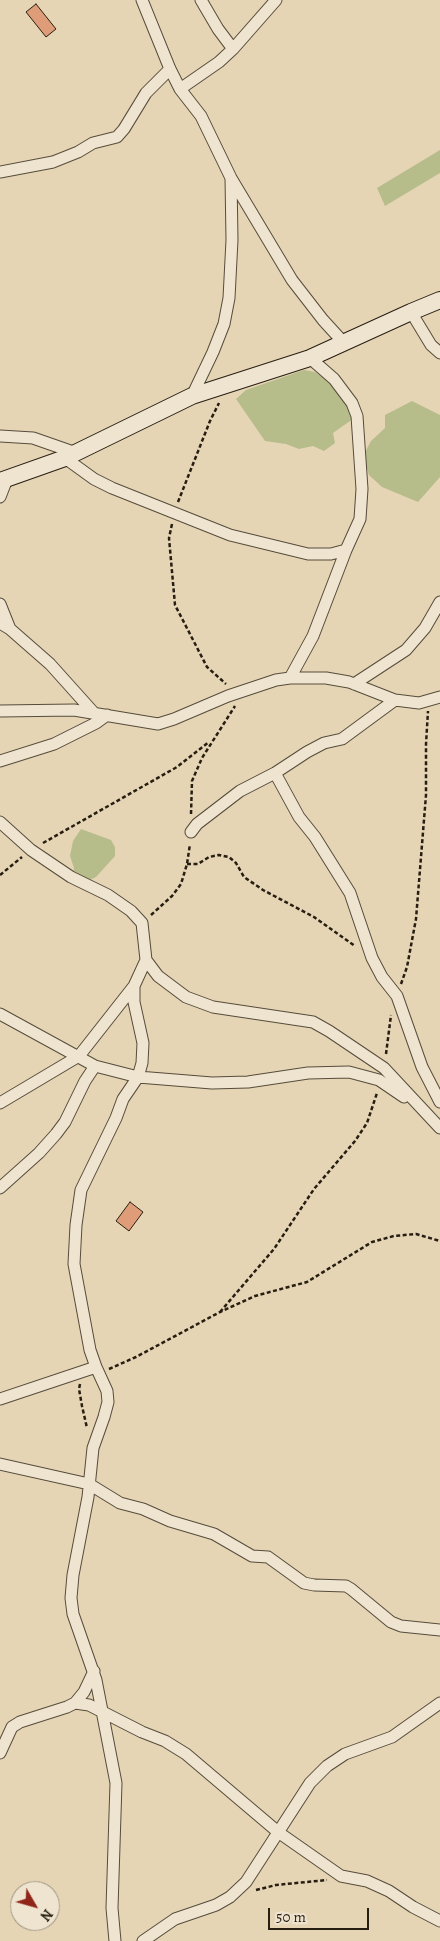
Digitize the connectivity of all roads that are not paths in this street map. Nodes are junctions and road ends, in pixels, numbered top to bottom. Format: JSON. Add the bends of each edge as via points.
{"nodes":[{"id":1,"x":142,"y":0,"type":"edge"},
{"id":2,"x":201,"y":0,"type":"edge"},
{"id":3,"x":276,"y":0,"type":"edge"},
{"id":4,"x":233,"y":49,"type":"junction"},
{"id":5,"x":170,"y":69,"type":"junction"},
{"id":6,"x":180,"y":89,"type":"junction"},
{"id":7,"x":0,"y":172,"type":"edge"},
{"id":8,"x":231,"y":178,"type":"junction"},
{"id":9,"x":440,"y":300,"type":"edge"},
{"id":10,"x":411,"y":312,"type":"junction"},
{"id":11,"x":344,"y":343,"type":"junction"},
{"id":12,"x":440,"y":353,"type":"edge"},
{"id":13,"x":310,"y":358,"type":"junction"},
{"id":14,"x":192,"y":396,"type":"junction"},
{"id":15,"x":0,"y":436,"type":"edge"},
{"id":16,"x":71,"y":455,"type":"junction"},
{"id":17,"x":3,"y":480,"type":"edge"},
{"id":18,"x":0,"y":497,"type":"edge"},
{"id":19,"x":346,"y":550,"type":"junction"},
{"id":20,"x":440,"y":602,"type":"edge"},
{"id":21,"x":0,"y":604,"type":"edge"},
{"id":22,"x":5,"y":626,"type":"edge"},
{"id":23,"x":290,"y":678,"type":"junction"},
{"id":24,"x":354,"y":684,"type":"junction"},
{"id":25,"x":434,"y":699,"type":"edge"},
{"id":26,"x":395,"y":700,"type":"junction"},
{"id":27,"x":0,"y":711,"type":"edge"},
{"id":28,"x":94,"y":712,"type":"junction"},
{"id":29,"x":107,"y":715,"type":"junction"},
{"id":30,"x":0,"y":761,"type":"edge"},
{"id":31,"x":276,"y":773,"type":"junction"},
{"id":32,"x":0,"y":822,"type":"edge"},
{"id":33,"x":191,"y":832,"type":"road end"},
{"id":34,"x":146,"y":960,"type":"junction"},
{"id":35,"x":134,"y":986,"type":"junction"},
{"id":36,"x":0,"y":1014,"type":"edge"},
{"id":37,"x":78,"y":1056,"type":"junction"},
{"id":38,"x":95,"y":1066,"type":"junction"},
{"id":39,"x":138,"y":1077,"type":"junction"},
{"id":40,"x":440,"y":1102,"type":"edge"},
{"id":41,"x":0,"y":1103,"type":"edge"},
{"id":42,"x":418,"y":1106,"type":"junction"},
{"id":43,"x":440,"y":1128,"type":"edge"},
{"id":44,"x":0,"y":1188,"type":"edge"},
{"id":45,"x":97,"y":1370,"type":"junction"},
{"id":46,"x":0,"y":1399,"type":"edge"},
{"id":47,"x":0,"y":1464,"type":"edge"},
{"id":48,"x":89,"y":1484,"type":"junction"},
{"id":49,"x":440,"y":1630,"type":"edge"},
{"id":50,"x":94,"y":1671,"type":"junction"},
{"id":51,"x":75,"y":1703,"type":"junction"},
{"id":52,"x":440,"y":1703,"type":"edge"},
{"id":53,"x":103,"y":1711,"type":"junction"},
{"id":54,"x":0,"y":1753,"type":"edge"},
{"id":55,"x":278,"y":1832,"type":"junction"},
{"id":56,"x":440,"y":1921,"type":"edge"},
{"id":57,"x":114,"y":1941,"type":"edge"},
{"id":58,"x":143,"y":1941,"type":"edge"}],
"edges":[{"from":1,"to":5,"type":"street"},
{"from":2,"to":4,"type":"street"},
{"from":3,"to":4,"type":"street"},
{"from":4,"to":6,"type":"street"},
{"from":5,"to":6,"type":"street"},
{"from":5,"to":7,"type":"street","via":[[146,93],[117,136],[93,143],[53,162]]},
{"from":6,"to":8,"type":"street","via":[[201,116]]},
{"from":8,"to":11,"type":"street","via":[[292,280]]},
{"from":8,"to":14,"type":"street","via":[[229,298],[214,352]]},
{"from":9,"to":10,"type":"street"},
{"from":10,"to":11,"type":"street"},
{"from":10,"to":12,"type":"street","via":[[431,345]]},
{"from":11,"to":13,"type":"street"},
{"from":13,"to":14,"type":"street"},
{"from":13,"to":19,"type":"street","via":[[334,379],[352,403],[357,416],[362,490],[360,519]]},
{"from":14,"to":16,"type":"street"},
{"from":15,"to":16,"type":"street","via":[[32,438]]},
{"from":16,"to":17,"type":"street"},
{"from":16,"to":19,"type":"street","via":[[94,479],[230,535],[308,554]]},
{"from":17,"to":18,"type":"street"},
{"from":19,"to":23,"type":"street","via":[[313,636]]},
{"from":20,"to":24,"type":"street","via":[[425,628],[406,650]]},
{"from":21,"to":22,"type":"street"},
{"from":22,"to":28,"type":"street","via":[[50,664]]},
{"from":23,"to":24,"type":"street","via":[[326,678]]},
{"from":23,"to":29,"type":"street","via":[[235,694],[158,724]]},
{"from":24,"to":26,"type":"street"},
{"from":25,"to":26,"type":"street","via":[[419,703]]},
{"from":26,"to":31,"type":"street","via":[[342,739],[324,742]]},
{"from":27,"to":28,"type":"street"},
{"from":28,"to":29,"type":"street"},
{"from":29,"to":30,"type":"street","via":[[54,744]]},
{"from":31,"to":33,"type":"street","via":[[240,791]]},
{"from":31,"to":40,"type":"street","via":[[299,817],[350,893],[372,958],[397,996],[422,1067]]},
{"from":32,"to":34,"type":"street","via":[[31,850],[131,911],[142,923]]},
{"from":34,"to":35,"type":"street"},
{"from":34,"to":42,"type":"street","via":[[158,976],[186,997],[213,1008],[313,1022],[384,1068]]},
{"from":35,"to":37,"type":"street"},
{"from":35,"to":39,"type":"street","via":[[143,1043]]},
{"from":36,"to":37,"type":"street"},
{"from":37,"to":38,"type":"street"},
{"from":37,"to":41,"type":"street"},
{"from":38,"to":39,"type":"street"},
{"from":38,"to":44,"type":"street","via":[[56,1134]]},
{"from":39,"to":42,"type":"street","via":[[212,1083],[349,1072],[381,1081]]},
{"from":39,"to":45,"type":"street","via":[[123,1099],[78,1202],[74,1264],[88,1342]]},
{"from":42,"to":43,"type":"street"},
{"from":45,"to":46,"type":"street"},
{"from":45,"to":48,"type":"street","via":[[107,1391],[108,1402],[93,1448]]},
{"from":47,"to":48,"type":"street"},
{"from":48,"to":49,"type":"street","via":[[120,1503],[214,1534],[252,1556],[268,1557],[304,1583],[351,1588],[391,1622]]},
{"from":48,"to":50,"type":"street","via":[[71,1598],[73,1614]]},
{"from":50,"to":51,"type":"street"},
{"from":50,"to":53,"type":"street"},
{"from":51,"to":53,"type":"street"},
{"from":51,"to":54,"type":"street","via":[[12,1727]]},
{"from":52,"to":55,"type":"street","via":[[392,1736],[345,1754],[327,1766],[310,1783]]},
{"from":53,"to":55,"type":"street","via":[[186,1754]]},
{"from":53,"to":57,"type":"street","via":[[116,1783]]},
{"from":55,"to":56,"type":"street","via":[[341,1876],[367,1881]]},
{"from":55,"to":58,"type":"street","via":[[246,1882],[230,1897],[175,1919]]}]}
